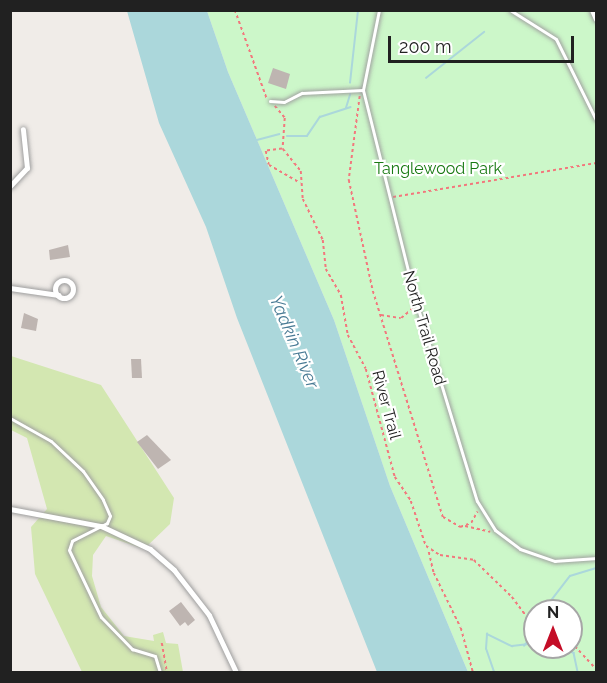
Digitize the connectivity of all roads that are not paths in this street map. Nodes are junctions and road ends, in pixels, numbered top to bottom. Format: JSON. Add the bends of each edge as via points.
{"nodes":[{"id":1,"x":379,"y":10,"type":"edge"},
{"id":2,"x":510,"y":10,"type":"edge"},
{"id":3,"x":592,"y":10,"type":"edge"},
{"id":4,"x":597,"y":19,"type":"edge"},
{"id":5,"x":363,"y":90,"type":"junction"},
{"id":6,"x":270,"y":101,"type":"road end"},
{"id":7,"x":597,"y":120,"type":"edge"},
{"id":8,"x":22,"y":129,"type":"dead end"},
{"id":9,"x":10,"y":186,"type":"edge"},
{"id":10,"x":10,"y":288,"type":"edge"},
{"id":11,"x":58,"y":295,"type":"dead end"},
{"id":12,"x":10,"y":418,"type":"edge"},
{"id":13,"x":10,"y":508,"type":"edge"},
{"id":14,"x":101,"y":526,"type":"junction"},
{"id":15,"x":597,"y":558,"type":"edge"},
{"id":16,"x":160,"y":672,"type":"edge"},
{"id":17,"x":236,"y":672,"type":"edge"}],
"edges":[{"from":1,"to":5,"type":"lane","name":"North Trail Road"},
{"from":2,"to":7,"type":"lane","via":[[556,39]]},
{"from":3,"to":4,"type":"street"},
{"from":5,"to":6,"type":"lane","via":[[302,93],[284,102]]},
{"from":5,"to":15,"type":"lane","name":"North Trail Road","via":[[416,302],[477,501],[500,535],[520,549],[555,561]]},
{"from":8,"to":9,"type":"street","via":[[27,168]]},
{"from":10,"to":11,"type":"street"},
{"from":12,"to":14,"type":"lane","via":[[32,426],[83,471],[109,510],[108,523]]},
{"from":13,"to":14,"type":"street"},
{"from":14,"to":16,"type":"lane","via":[[72,541],[69,550],[101,617],[132,649],[155,656]]},
{"from":14,"to":17,"type":"street","via":[[141,543],[174,570],[217,626]]}]}
